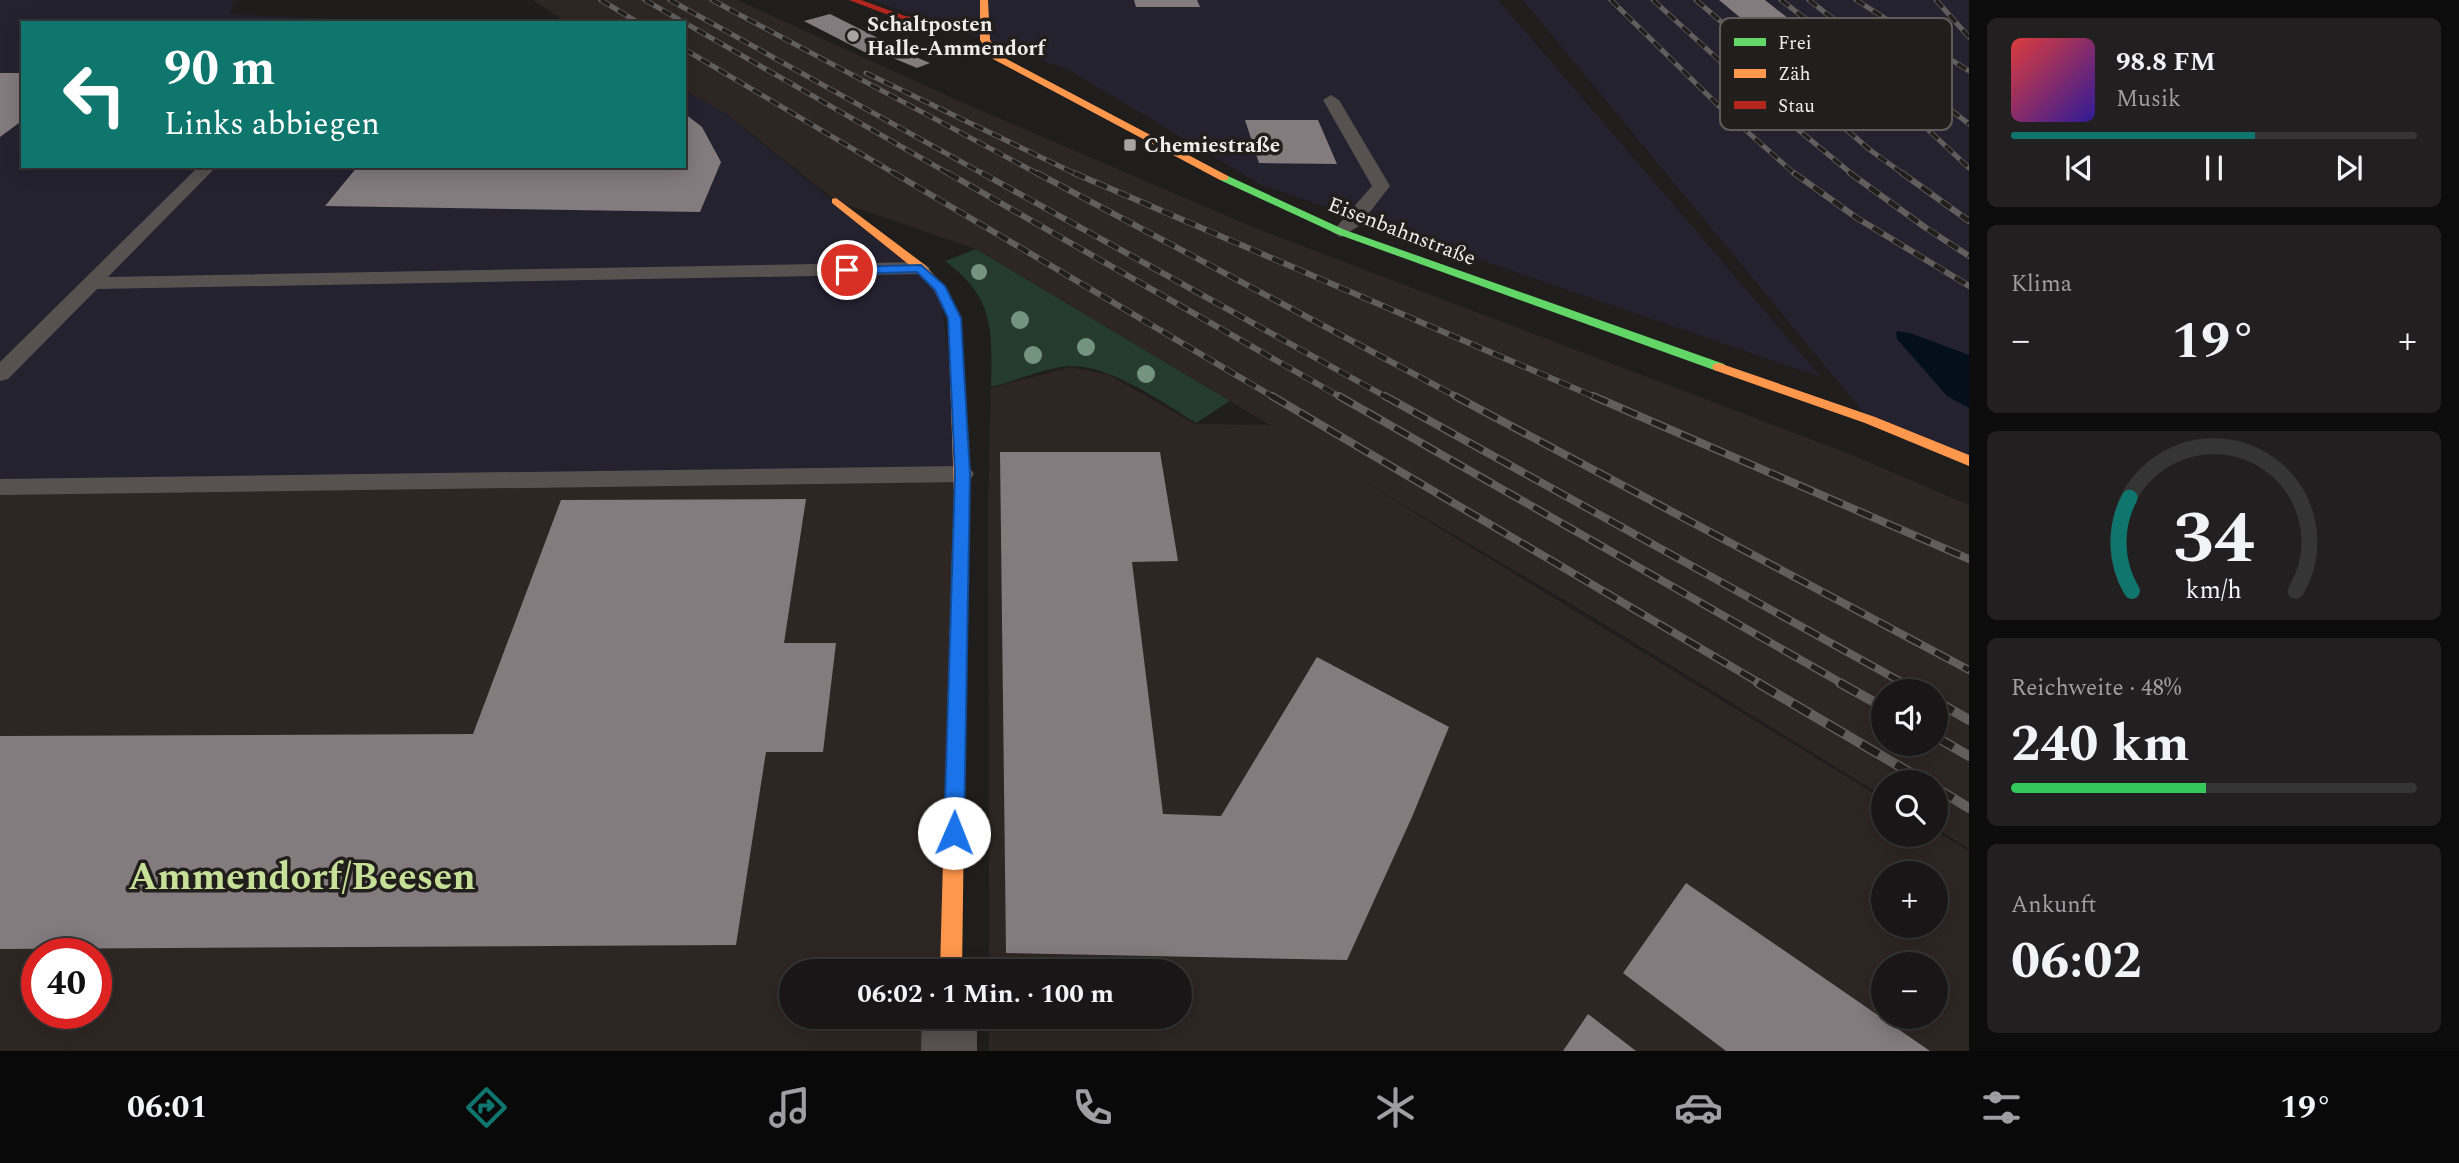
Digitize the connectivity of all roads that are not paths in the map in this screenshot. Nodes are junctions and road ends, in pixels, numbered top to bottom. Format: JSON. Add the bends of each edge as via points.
{"nodes":[{"id":1,"x":853,"y":0,"type":"edge"},
{"id":2,"x":984,"y":0,"type":"edge"},
{"id":3,"x":984,"y":27,"type":"junction"},
{"id":4,"x":1331,"y":100,"type":"dead end"},
{"id":5,"x":207,"y":168,"type":"edge"},
{"id":6,"x":835,"y":201,"type":"dead end"},
{"id":7,"x":1341,"y":232,"type":"junction"},
{"id":8,"x":921,"y":268,"type":"junction"},
{"id":9,"x":92,"y":283,"type":"junction"},
{"id":10,"x":0,"y":374,"type":"edge"},
{"id":11,"x":1969,"y":461,"type":"edge"},
{"id":12,"x":962,"y":474,"type":"junction"},
{"id":13,"x":0,"y":487,"type":"edge"},
{"id":14,"x":951,"y":959,"type":"edge"},
{"id":15,"x":950,"y":1029,"type":"edge"},
{"id":16,"x":949,"y":1051,"type":"edge"}],
"edges":[{"from":1,"to":3,"type":"street","via":[[904,18]]},
{"from":2,"to":3,"type":"street"},
{"from":3,"to":7,"type":"street","name":"Eisenbahnstraße","via":[[989,50],[1010,67],[1251,192]]},
{"from":4,"to":7,"type":"lane","via":[[1381,186]]},
{"from":5,"to":9,"type":"lane"},
{"from":6,"to":8,"type":"street"},
{"from":7,"to":11,"type":"street","name":"Eisenbahnstraße","via":[[1870,420]]},
{"from":8,"to":9,"type":"lane"},
{"from":8,"to":12,"type":"street","via":[[940,289],[954,318]]},
{"from":9,"to":10,"type":"lane"},
{"from":12,"to":13,"type":"lane"},
{"from":12,"to":14,"type":"street"},
{"from":15,"to":16,"type":"street"}]}
